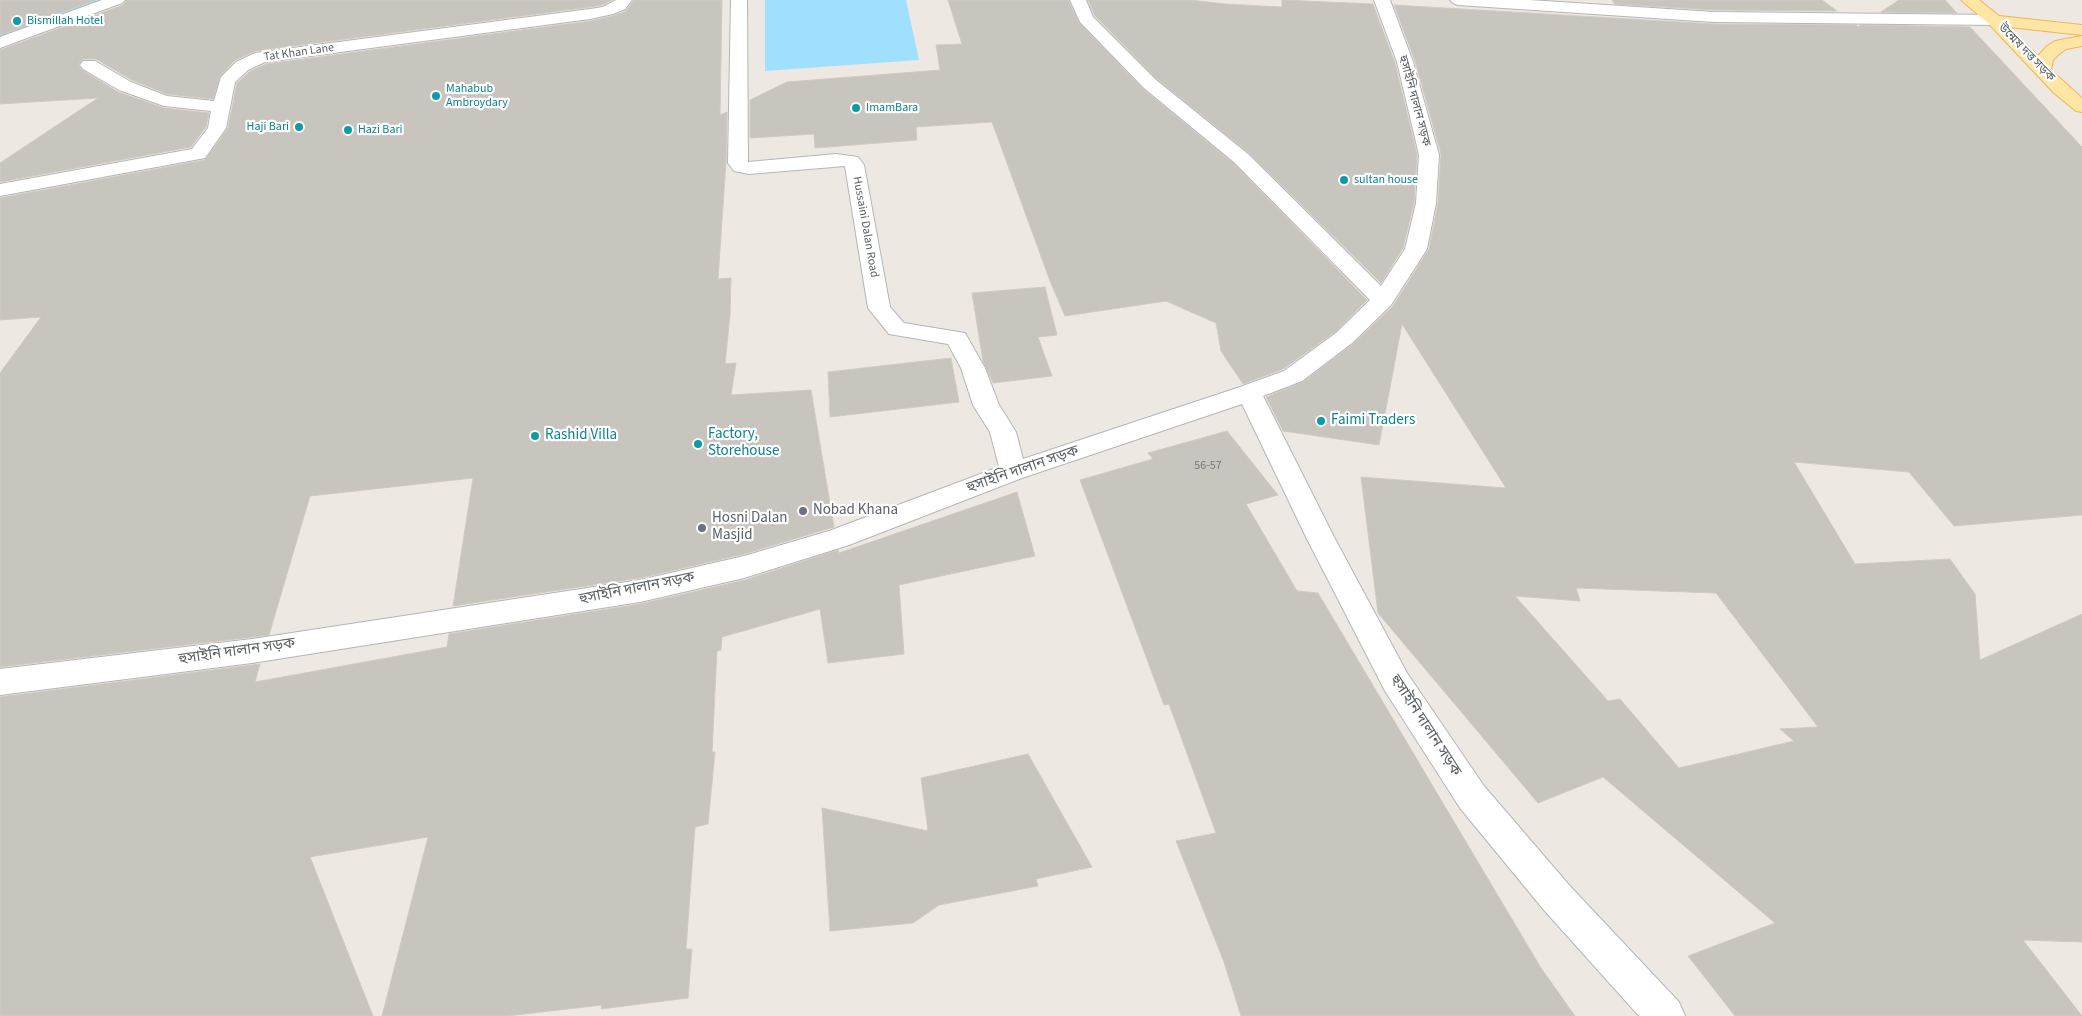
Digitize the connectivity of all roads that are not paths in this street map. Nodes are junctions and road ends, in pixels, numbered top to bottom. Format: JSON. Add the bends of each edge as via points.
{"nodes":[{"id":1,"x":117,"y":0,"type":"edge"},
{"id":2,"x":624,"y":0,"type":"edge"},
{"id":3,"x":739,"y":0,"type":"edge"},
{"id":4,"x":1078,"y":0,"type":"edge"},
{"id":5,"x":1382,"y":0,"type":"edge"},
{"id":6,"x":1458,"y":0,"type":"edge"},
{"id":7,"x":1969,"y":0,"type":"edge"},
{"id":8,"x":1994,"y":20,"type":"junction"},
{"id":9,"x":2082,"y":30,"type":"edge"},
{"id":10,"x":2082,"y":41,"type":"edge"},
{"id":11,"x":0,"y":43,"type":"edge"},
{"id":12,"x":89,"y":64,"type":"dead end"},
{"id":13,"x":2043,"y":69,"type":"junction"},
{"id":14,"x":222,"y":107,"type":"junction"},
{"id":15,"x":2082,"y":107,"type":"edge"},
{"id":16,"x":0,"y":190,"type":"edge"},
{"id":17,"x":1383,"y":300,"type":"junction"},
{"id":18,"x":1249,"y":393,"type":"junction"},
{"id":19,"x":1013,"y":472,"type":"junction"},
{"id":20,"x":0,"y":682,"type":"edge"},
{"id":21,"x":1664,"y":1016,"type":"edge"}],
"edges":[{"from":1,"to":11,"type":"street"},
{"from":2,"to":14,"type":"street","name":"Tat Khan Lane","via":[[619,6],[590,14],[261,57],[242,66],[227,81]]},
{"from":3,"to":19,"type":"street","name":"Hussaini Dalan Road","via":[[738,163],[749,168],[851,160],[879,308],[897,329],[957,338],[973,368],[986,405],[1003,432]]},
{"from":4,"to":17,"type":"street","via":[[1086,19],[1150,84],[1241,158]]},
{"from":5,"to":17,"type":"street","name":"হুসাইনি দালান সড়ক","via":[[1405,62],[1429,155],[1426,203],[1416,249]]},
{"from":6,"to":8,"type":"street","via":[[1714,17]]},
{"from":7,"to":8,"type":"main road","name":"উন্মেষ দত্ত সড়ক"},
{"from":8,"to":9,"type":"main road"},
{"from":8,"to":13,"type":"main road","name":"উন্মেষ দত্ত সড়ক"},
{"from":10,"to":13,"type":"main road","via":[[2053,50],[2045,59]]},
{"from":12,"to":14,"type":"street","via":[[125,86],[164,101]]},
{"from":13,"to":15,"type":"main road","name":"উন্মেষ দত্ত সড়ক"},
{"from":14,"to":16,"type":"street","name":"Tat Khan Lane","via":[[217,128],[198,154]]},
{"from":17,"to":18,"type":"street","name":"হুসাইনি দালান সড়ক","via":[[1344,338],[1293,376]]},
{"from":18,"to":19,"type":"street","name":"হুসাইনি দালান সড়ক"},
{"from":18,"to":21,"type":"street","name":"হুসাইনি দালান সড়ক","via":[[1396,682],[1472,797],[1556,898]]},
{"from":19,"to":20,"type":"street","name":"হুসাইনি দালান সড়ক","via":[[839,538],[744,567],[640,591],[252,651]]}]}
